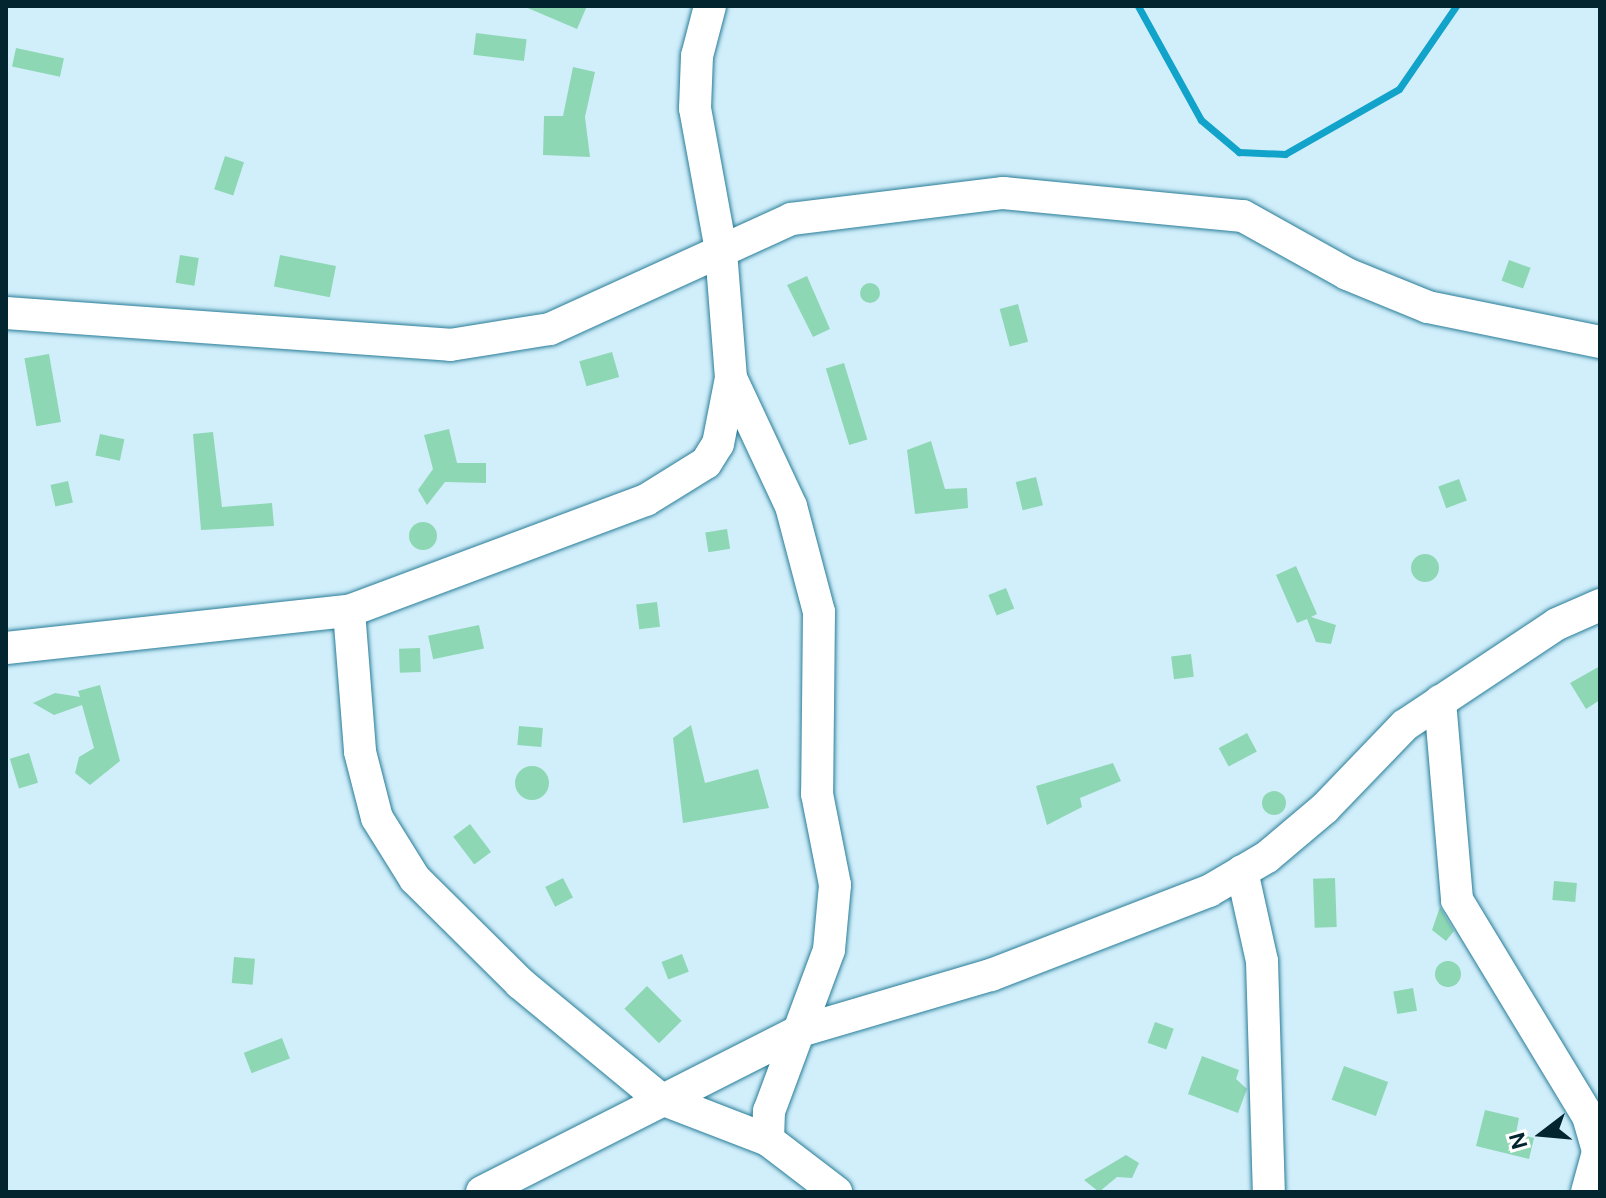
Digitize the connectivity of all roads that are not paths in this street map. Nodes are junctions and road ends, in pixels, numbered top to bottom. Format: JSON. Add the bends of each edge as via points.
{"nodes":[{"id":1,"x":710,"y":6,"type":"edge"},
{"id":2,"x":721,"y":250,"type":"junction"},
{"id":3,"x":6,"y":313,"type":"edge"},
{"id":4,"x":1600,"y":342,"type":"edge"},
{"id":5,"x":731,"y":378,"type":"junction"},
{"id":6,"x":1600,"y":605,"type":"edge"},
{"id":7,"x":349,"y":611,"type":"junction"},
{"id":8,"x":6,"y":648,"type":"edge"},
{"id":9,"x":1440,"y":701,"type":"junction"},
{"id":10,"x":1242,"y":871,"type":"junction"},
{"id":11,"x":797,"y":1032,"type":"junction"},
{"id":12,"x":659,"y":1098,"type":"junction"},
{"id":13,"x":768,"y":1140,"type":"junction"},
{"id":14,"x":1599,"y":1150,"type":"edge"},
{"id":15,"x":482,"y":1192,"type":"edge"},
{"id":16,"x":836,"y":1192,"type":"edge"},
{"id":17,"x":1269,"y":1192,"type":"edge"},
{"id":18,"x":1587,"y":1192,"type":"edge"}],
"edges":[{"from":1,"to":2,"type":"street","via":[[697,56],[695,108]]},
{"from":2,"to":3,"type":"street","via":[[687,273],[550,329],[450,345]]},
{"from":2,"to":4,"type":"street","via":[[791,219],[969,192],[1243,216],[1347,274],[1428,307]]},
{"from":2,"to":5,"type":"street"},
{"from":5,"to":7,"type":"street","via":[[718,444],[682,482]]},
{"from":5,"to":11,"type":"street","via":[[791,506],[819,612],[817,794],[835,921]]},
{"from":6,"to":9,"type":"street","via":[[1557,624]]},
{"from":7,"to":8,"type":"street"},
{"from":7,"to":12,"type":"street","via":[[360,752],[377,818],[415,879],[520,983]]},
{"from":9,"to":10,"type":"street","via":[[1405,725],[1325,808]]},
{"from":9,"to":14,"type":"street","via":[[1457,900],[1588,1116]]},
{"from":10,"to":11,"type":"street","via":[[1150,918]]},
{"from":10,"to":17,"type":"street","via":[[1262,961]]},
{"from":11,"to":12,"type":"street"},
{"from":11,"to":13,"type":"street","via":[[769,1111]]},
{"from":12,"to":13,"type":"street"},
{"from":12,"to":15,"type":"street"},
{"from":13,"to":16,"type":"street"},
{"from":14,"to":18,"type":"street"}]}
